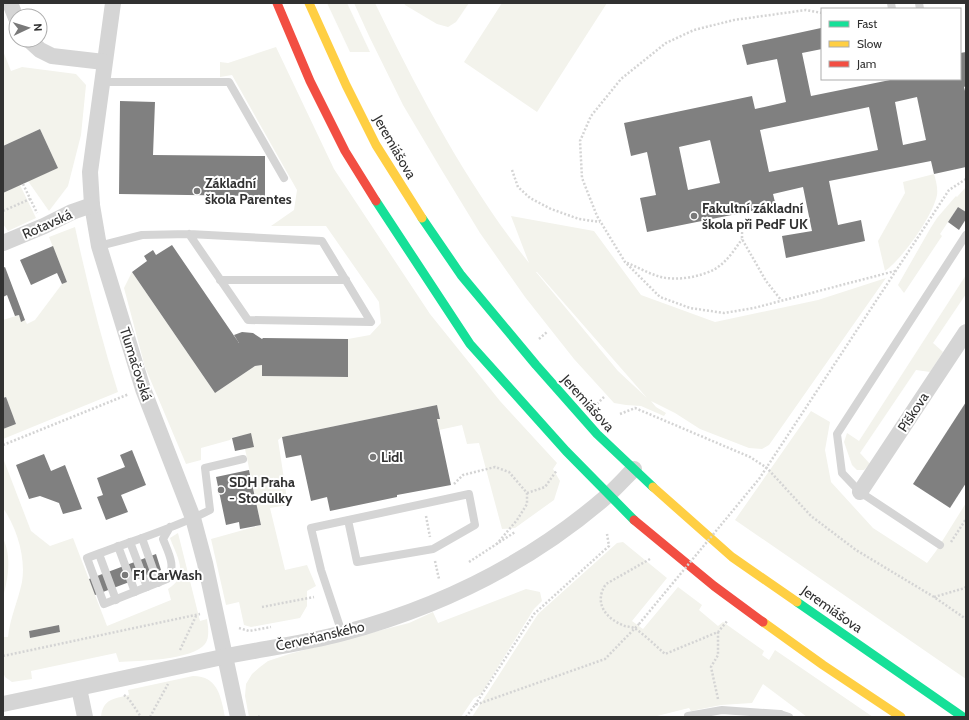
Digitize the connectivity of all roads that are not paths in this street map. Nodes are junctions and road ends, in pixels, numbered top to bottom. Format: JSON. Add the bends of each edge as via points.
{"nodes":[{"id":1,"x":113,"y":3,"type":"edge"},
{"id":2,"x":277,"y":3,"type":"edge"},
{"id":3,"x":309,"y":3,"type":"edge"},
{"id":4,"x":38,"y":48,"type":"edge"},
{"id":5,"x":104,"y":62,"type":"junction"},
{"id":6,"x":102,"y":82,"type":"junction"},
{"id":7,"x":284,"y":178,"type":"dead end"},
{"id":8,"x":92,"y":205,"type":"junction"},
{"id":9,"x":189,"y":234,"type":"junction"},
{"id":10,"x":966,"y":235,"type":"edge"},
{"id":11,"x":3,"y":243,"type":"edge"},
{"id":12,"x":99,"y":246,"type":"junction"},
{"id":13,"x":220,"y":280,"type":"junction"},
{"id":14,"x":346,"y":280,"type":"junction"},
{"id":15,"x":966,"y":332,"type":"edge"},
{"id":16,"x":243,"y":459,"type":"dead end"},
{"id":17,"x":634,"y":469,"type":"junction"},
{"id":18,"x":860,"y":492,"type":"junction"},
{"id":19,"x":608,"y":495,"type":"junction"},
{"id":20,"x":193,"y":518,"type":"junction"},
{"id":21,"x":348,"y":520,"type":"junction"},
{"id":22,"x":170,"y":527,"type":"junction"},
{"id":23,"x":142,"y":538,"type":"junction"},
{"id":24,"x":130,"y":542,"type":"junction"},
{"id":25,"x":940,"y":545,"type":"road end"},
{"id":26,"x":118,"y":546,"type":"junction"},
{"id":27,"x":98,"y":554,"type":"junction"},
{"id":28,"x":158,"y":583,"type":"junction"},
{"id":29,"x":147,"y":588,"type":"junction"},
{"id":30,"x":134,"y":592,"type":"junction"},
{"id":31,"x":116,"y":600,"type":"junction"},
{"id":32,"x":342,"y":633,"type":"junction"},
{"id":33,"x":225,"y":656,"type":"junction"},
{"id":34,"x":79,"y":688,"type":"junction"},
{"id":35,"x":3,"y":704,"type":"edge"},
{"id":36,"x":688,"y":716,"type":"edge"},
{"id":37,"x":779,"y":716,"type":"edge"},
{"id":38,"x":85,"y":717,"type":"edge"},
{"id":39,"x":238,"y":717,"type":"edge"},
{"id":40,"x":789,"y":717,"type":"edge"},
{"id":41,"x":901,"y":717,"type":"edge"},
{"id":42,"x":963,"y":717,"type":"edge"}],
"edges":[{"from":1,"to":5,"type":"street","name":"Tlumačovská"},
{"from":2,"to":19,"type":"main road","via":[[310,81],[346,151],[470,344]]},
{"from":3,"to":17,"type":"main road","name":"Jeremiášova","via":[[376,145],[461,275],[597,434]]},
{"from":4,"to":5,"type":"street","via":[[52,56]]},
{"from":5,"to":6,"type":"street","name":"Tlumačovská"},
{"from":6,"to":7,"type":"lane","via":[[229,82]]},
{"from":6,"to":8,"type":"street","name":"Tlumačovská","via":[[90,172]]},
{"from":8,"to":11,"type":"street","name":"Rotavská"},
{"from":8,"to":12,"type":"street","name":"Tlumačovská"},
{"from":9,"to":12,"type":"lane","via":[[142,234]]},
{"from":9,"to":13,"type":"lane"},
{"from":9,"to":14,"type":"lane","via":[[322,241]]},
{"from":10,"to":18,"type":"lane","via":[[837,434],[842,472]]},
{"from":12,"to":20,"type":"street","name":"Tlumačovská","via":[[143,389]]},
{"from":13,"to":14,"type":"lane"},
{"from":13,"to":14,"type":"lane","via":[[248,320],[371,322]]},
{"from":15,"to":18,"type":"street","name":"Píškova"},
{"from":16,"to":20,"type":"lane","via":[[205,468],[210,510]]},
{"from":17,"to":19,"type":"street","name":"Červeňanského"},
{"from":17,"to":42,"type":"main road","name":"Jeremiášova","via":[[732,557]]},
{"from":18,"to":25,"type":"lane"},
{"from":19,"to":32,"type":"street","name":"Červeňanského","via":[[586,514],[500,571],[402,615]]},
{"from":19,"to":41,"type":"main road","via":[[637,523],[714,586]]},
{"from":20,"to":22,"type":"lane"},
{"from":20,"to":33,"type":"street","name":"Tlumačovská"},
{"from":21,"to":21,"type":"lane","via":[[469,494],[474,525],[433,549],[357,562]]},
{"from":21,"to":32,"type":"lane","via":[[311,528],[321,570]]},
{"from":22,"to":23,"type":"lane"},
{"from":22,"to":28,"type":"lane","via":[[163,539],[172,564],[172,574]]},
{"from":23,"to":24,"type":"lane"},
{"from":23,"to":28,"type":"lane"},
{"from":24,"to":26,"type":"lane"},
{"from":24,"to":29,"type":"lane"},
{"from":26,"to":27,"type":"lane"},
{"from":26,"to":30,"type":"lane"},
{"from":27,"to":31,"type":"lane"},
{"from":27,"to":31,"type":"lane","via":[[87,558],[104,604]]},
{"from":28,"to":29,"type":"lane"},
{"from":29,"to":30,"type":"lane"},
{"from":30,"to":31,"type":"lane"},
{"from":32,"to":33,"type":"street","name":"Červeňanského"},
{"from":33,"to":34,"type":"street","name":"Červeňanského"},
{"from":33,"to":39,"type":"street","name":"Tlumačovská"},
{"from":34,"to":35,"type":"street","name":"Červeňanského"},
{"from":34,"to":38,"type":"street"},
{"from":36,"to":37,"type":"lane","via":[[722,710]]},
{"from":37,"to":40,"type":"lane"}]}
